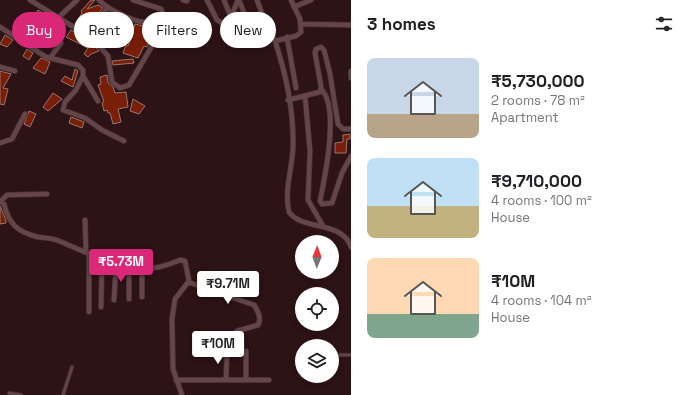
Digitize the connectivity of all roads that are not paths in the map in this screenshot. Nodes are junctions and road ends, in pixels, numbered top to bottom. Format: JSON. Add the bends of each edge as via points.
{"nodes":[{"id":1,"x":31,"y":0,"type":"edge"},
{"id":2,"x":77,"y":0,"type":"edge"},
{"id":3,"x":99,"y":0,"type":"edge"},
{"id":4,"x":133,"y":0,"type":"edge"},
{"id":5,"x":207,"y":0,"type":"edge"},
{"id":6,"x":224,"y":0,"type":"edge"},
{"id":7,"x":238,"y":0,"type":"edge"},
{"id":8,"x":257,"y":0,"type":"edge"},
{"id":9,"x":291,"y":0,"type":"edge"},
{"id":10,"x":311,"y":0,"type":"edge"},
{"id":11,"x":145,"y":2,"type":"edge"},
{"id":12,"x":294,"y":7,"type":"junction"},
{"id":13,"x":108,"y":8,"type":"junction"},
{"id":14,"x":49,"y":12,"type":"edge"},
{"id":15,"x":64,"y":12,"type":"edge"},
{"id":16,"x":104,"y":12,"type":"edge"},
{"id":17,"x":117,"y":12,"type":"edge"},
{"id":18,"x":162,"y":12,"type":"edge"},
{"id":19,"x":229,"y":12,"type":"edge"},
{"id":20,"x":233,"y":12,"type":"edge"},
{"id":21,"x":244,"y":12,"type":"edge"},
{"id":22,"x":262,"y":12,"type":"edge"},
{"id":23,"x":220,"y":22,"type":"edge"},
{"id":24,"x":301,"y":24,"type":"junction"},
{"id":25,"x":351,"y":24,"type":"edge"},
{"id":26,"x":0,"y":27,"type":"edge"},
{"id":27,"x":287,"y":38,"type":"junction"},
{"id":28,"x":276,"y":41,"type":"edge"},
{"id":29,"x":276,"y":44,"type":"edge"},
{"id":30,"x":57,"y":48,"type":"edge"},
{"id":31,"x":102,"y":48,"type":"edge"},
{"id":32,"x":150,"y":48,"type":"edge"},
{"id":33,"x":50,"y":58,"type":"junction"},
{"id":34,"x":0,"y":67,"type":"edge"},
{"id":35,"x":351,"y":70,"type":"edge"},
{"id":36,"x":15,"y":71,"type":"dead end"},
{"id":37,"x":83,"y":76,"type":"junction"},
{"id":38,"x":351,"y":78,"type":"edge"},
{"id":39,"x":296,"y":88,"type":"dead end"},
{"id":40,"x":321,"y":89,"type":"junction"},
{"id":41,"x":305,"y":96,"type":"junction"},
{"id":42,"x":98,"y":100,"type":"dead end"},
{"id":43,"x":288,"y":100,"type":"junction"},
{"id":44,"x":25,"y":114,"type":"dead end"},
{"id":45,"x":351,"y":129,"type":"edge"},
{"id":46,"x":124,"y":141,"type":"dead end"},
{"id":47,"x":0,"y":143,"type":"edge"},
{"id":48,"x":351,"y":156,"type":"edge"},
{"id":49,"x":0,"y":192,"type":"edge"},
{"id":50,"x":47,"y":194,"type":"dead end"},
{"id":51,"x":5,"y":196,"type":"junction"},
{"id":52,"x":0,"y":202,"type":"edge"},
{"id":53,"x":85,"y":220,"type":"dead end"},
{"id":54,"x":323,"y":226,"type":"junction"},
{"id":55,"x":351,"y":247,"type":"edge"},
{"id":56,"x":88,"y":253,"type":"junction"},
{"id":57,"x":102,"y":261,"type":"junction"},
{"id":58,"x":116,"y":265,"type":"junction"},
{"id":59,"x":129,"y":268,"type":"junction"},
{"id":60,"x":142,"y":270,"type":"junction"},
{"id":61,"x":188,"y":282,"type":"junction"},
{"id":62,"x":142,"y":297,"type":"dead end"},
{"id":63,"x":129,"y":299,"type":"dead end"},
{"id":64,"x":114,"y":300,"type":"dead end"},
{"id":65,"x":101,"y":307,"type":"dead end"},
{"id":66,"x":88,"y":312,"type":"dead end"},
{"id":67,"x":237,"y":330,"type":"dead end"},
{"id":68,"x":227,"y":351,"type":"dead end"},
{"id":69,"x":246,"y":352,"type":"dead end"},
{"id":70,"x":339,"y":355,"type":"edge"},
{"id":71,"x":351,"y":355,"type":"edge"},
{"id":72,"x":72,"y":367,"type":"dead end"},
{"id":73,"x":176,"y":380,"type":"junction"},
{"id":74,"x":226,"y":380,"type":"junction"},
{"id":75,"x":246,"y":380,"type":"junction"},
{"id":76,"x":269,"y":380,"type":"dead end"},
{"id":77,"x":9,"y":393,"type":"dead end"},
{"id":78,"x":21,"y":395,"type":"edge"},
{"id":79,"x":63,"y":395,"type":"edge"},
{"id":80,"x":182,"y":395,"type":"edge"}],
"edges":[{"from":1,"to":14,"type":"street"},
{"from":2,"to":15,"type":"street"},
{"from":3,"to":13,"type":"street"},
{"from":4,"to":11,"type":"street"},
{"from":5,"to":23,"type":"street"},
{"from":6,"to":19,"type":"street"},
{"from":7,"to":20,"type":"street"},
{"from":7,"to":21,"type":"street"},
{"from":8,"to":22,"type":"street"},
{"from":9,"to":12,"type":"street"},
{"from":10,"to":12,"type":"street"},
{"from":11,"to":18,"type":"street"},
{"from":12,"to":24,"type":"street"},
{"from":13,"to":16,"type":"street"},
{"from":13,"to":17,"type":"street"},
{"from":24,"to":25,"type":"street"},
{"from":24,"to":27,"type":"street","via":[[300,33]]},
{"from":26,"to":33,"type":"street"},
{"from":27,"to":28,"type":"street"},
{"from":27,"to":39,"type":"street"},
{"from":29,"to":43,"type":"street"},
{"from":30,"to":33,"type":"street"},
{"from":31,"to":32,"type":"street","via":[[108,56],[112,82],[120,88],[129,85]]},
{"from":33,"to":37,"type":"street","via":[[78,65],[83,70]]},
{"from":34,"to":36,"type":"street"},
{"from":35,"to":38,"type":"street"},
{"from":37,"to":42,"type":"street"},
{"from":37,"to":46,"type":"street","via":[[76,90],[65,102],[63,110],[86,118]]},
{"from":40,"to":41,"type":"street","via":[[318,94]]},
{"from":40,"to":45,"type":"street","via":[[315,53],[320,47],[323,49],[330,74],[338,124],[343,129]]},
{"from":40,"to":48,"type":"street","via":[[327,98],[330,127],[329,158],[320,201],[322,204],[332,203]]},
{"from":41,"to":43,"type":"street"},
{"from":41,"to":54,"type":"street","via":[[310,150],[308,200]]},
{"from":43,"to":54,"type":"street","via":[[293,143],[287,197],[288,212],[297,220]]},
{"from":44,"to":47,"type":"street","via":[[12,139]]},
{"from":49,"to":51,"type":"street"},
{"from":50,"to":51,"type":"street"},
{"from":51,"to":52,"type":"street"},
{"from":52,"to":56,"type":"street","via":[[4,204],[13,225],[22,231],[55,239]]},
{"from":53,"to":56,"type":"street"},
{"from":54,"to":55,"type":"street","via":[[345,238]]},
{"from":56,"to":57,"type":"street"},
{"from":56,"to":66,"type":"street"},
{"from":57,"to":58,"type":"street"},
{"from":57,"to":65,"type":"street"},
{"from":58,"to":59,"type":"street"},
{"from":58,"to":64,"type":"street"},
{"from":59,"to":60,"type":"street"},
{"from":59,"to":63,"type":"street"},
{"from":60,"to":61,"type":"street","via":[[164,267],[184,260]]},
{"from":60,"to":62,"type":"street"},
{"from":61,"to":67,"type":"street","via":[[254,305],[260,323]]},
{"from":61,"to":73,"type":"street","via":[[175,299],[172,309],[173,369]]},
{"from":68,"to":74,"type":"street"},
{"from":69,"to":75,"type":"street"},
{"from":70,"to":71,"type":"lane"},
{"from":72,"to":79,"type":"lane"},
{"from":73,"to":74,"type":"street"},
{"from":73,"to":80,"type":"street"},
{"from":74,"to":75,"type":"street"},
{"from":75,"to":76,"type":"street"},
{"from":77,"to":78,"type":"lane"}]}
